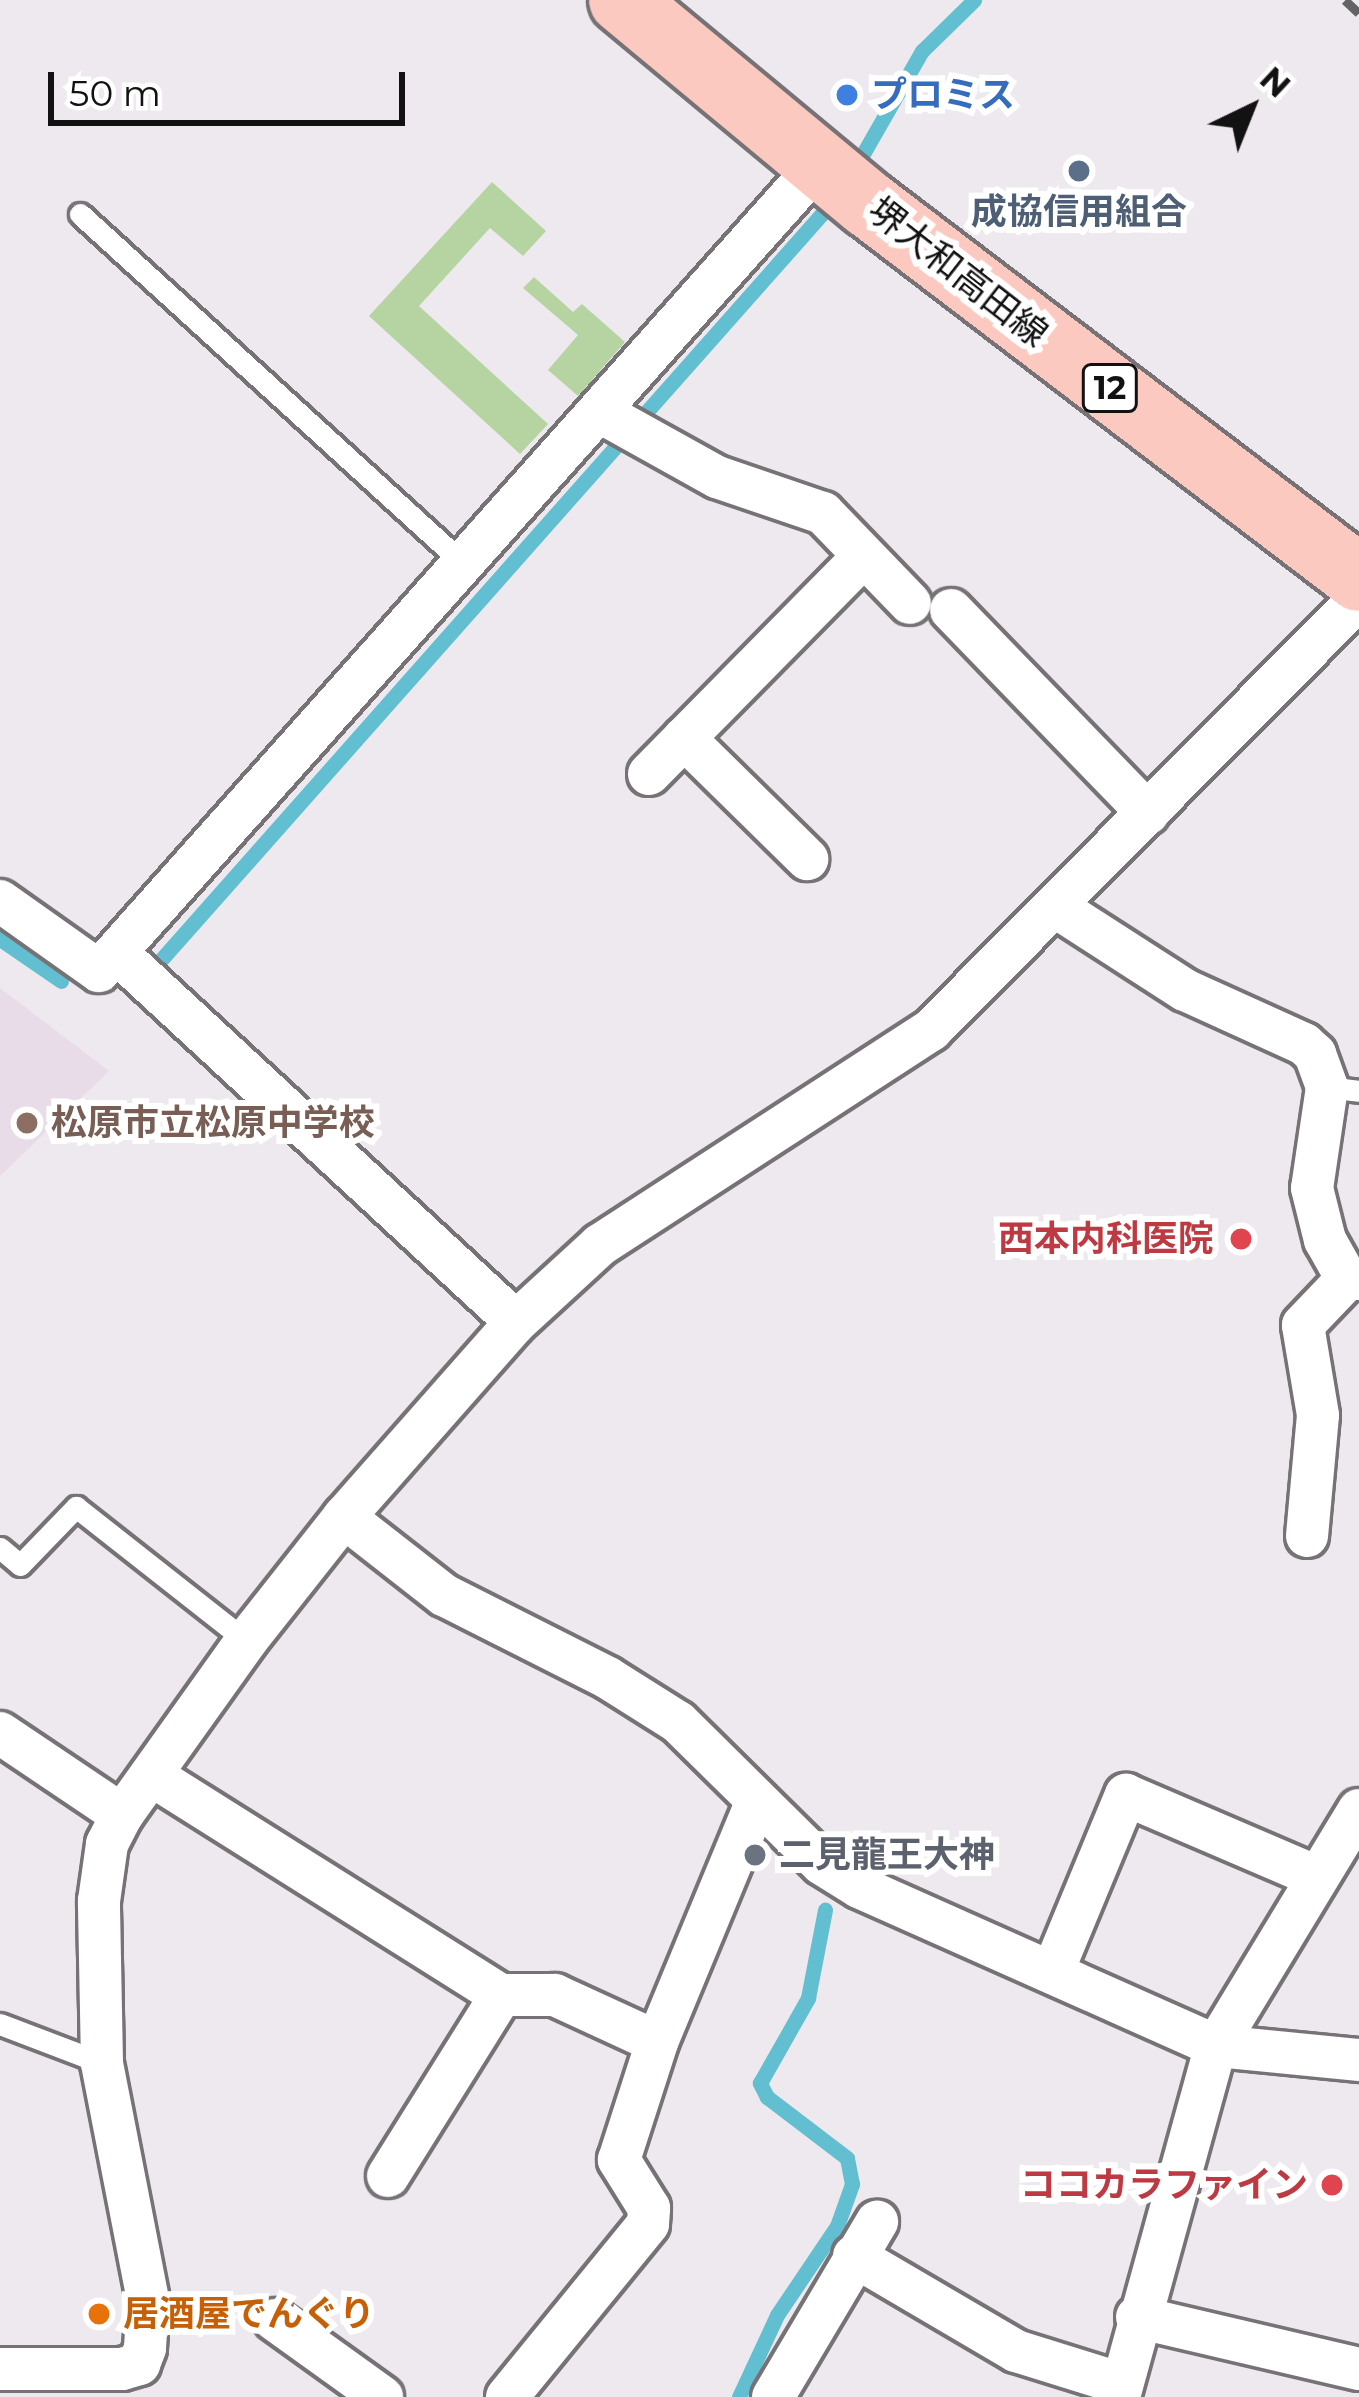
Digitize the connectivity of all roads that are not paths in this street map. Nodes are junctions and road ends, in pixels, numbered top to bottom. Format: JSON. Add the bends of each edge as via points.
{"nodes":[{"id":1,"x":622,"y":0,"type":"edge"},
{"id":2,"x":840,"y":180,"type":"junction"},
{"id":3,"x":80,"y":214,"type":"dead end"},
{"id":4,"x":608,"y":416,"type":"junction"},
{"id":5,"x":864,"y":556,"type":"junction"},
{"id":6,"x":464,"y":564,"type":"junction"},
{"id":7,"x":1359,"y":578,"type":"edge"},
{"id":8,"x":1359,"y":599,"type":"edge"},
{"id":9,"x":684,"y":738,"type":"junction"},
{"id":10,"x":649,"y":774,"type":"dead end"},
{"id":11,"x":1148,"y":813,"type":"junction"},
{"id":12,"x":807,"y":859,"type":"dead end"},
{"id":13,"x":0,"y":901,"type":"edge"},
{"id":14,"x":1056,"y":907,"type":"junction"},
{"id":15,"x":116,"y":952,"type":"junction"},
{"id":16,"x":1343,"y":1089,"type":"edge"},
{"id":17,"x":1353,"y":1279,"type":"edge"},
{"id":18,"x":517,"y":1322,"type":"junction"},
{"id":19,"x":344,"y":1517,"type":"junction"},
{"id":20,"x":1307,"y":1537,"type":"dead end"},
{"id":21,"x":0,"y":1548,"type":"edge"},
{"id":22,"x":246,"y":1641,"type":"junction"},
{"id":23,"x":0,"y":1732,"type":"edge"},
{"id":24,"x":151,"y":1775,"type":"junction"},
{"id":25,"x":757,"y":1801,"type":"junction"},
{"id":26,"x":1359,"y":1810,"type":"edge"},
{"id":27,"x":122,"y":1815,"type":"junction"},
{"id":28,"x":1317,"y":1877,"type":"junction"},
{"id":29,"x":1053,"y":1971,"type":"junction"},
{"id":30,"x":501,"y":1994,"type":"junction"},
{"id":31,"x":0,"y":2024,"type":"edge"},
{"id":32,"x":657,"y":2042,"type":"junction"},
{"id":33,"x":1216,"y":2046,"type":"junction"},
{"id":34,"x":1359,"y":2060,"type":"edge"},
{"id":35,"x":102,"y":2063,"type":"junction"},
{"id":36,"x":388,"y":2176,"type":"dead end"},
{"id":37,"x":1137,"y":2317,"type":"junction"},
{"id":38,"x":275,"y":2320,"type":"dead end"},
{"id":39,"x":1359,"y":2368,"type":"edge"},
{"id":40,"x":0,"y":2369,"type":"edge"},
{"id":41,"x":1120,"y":2390,"type":"edge"},
{"id":42,"x":382,"y":2397,"type":"edge"},
{"id":43,"x":507,"y":2397,"type":"edge"},
{"id":44,"x":773,"y":2397,"type":"edge"}],
"edges":[{"from":1,"to":2,"type":"main road","name":"堺大和高田線","number":"12"},
{"from":2,"to":4,"type":"street"},
{"from":2,"to":7,"type":"main road","name":"堺大和高田線","number":"12"},
{"from":3,"to":6,"type":"lane"},
{"from":4,"to":5,"type":"street","via":[[717,477],[823,513]]},
{"from":4,"to":6,"type":"street"},
{"from":5,"to":9,"type":"street"},
{"from":5,"to":11,"type":"street","via":[[930,606]]},
{"from":6,"to":15,"type":"street"},
{"from":8,"to":11,"type":"street"},
{"from":9,"to":10,"type":"street"},
{"from":9,"to":12,"type":"street"},
{"from":11,"to":14,"type":"street"},
{"from":13,"to":15,"type":"street","via":[[99,971]]},
{"from":14,"to":16,"type":"street","via":[[1185,991],[1304,1044]]},
{"from":14,"to":18,"type":"street","via":[[931,1030],[600,1245]]},
{"from":15,"to":18,"type":"street"},
{"from":16,"to":17,"type":"street","via":[[1312,1187],[1325,1240]]},
{"from":17,"to":20,"type":"street","via":[[1303,1325],[1318,1414]]},
{"from":18,"to":19,"type":"street"},
{"from":19,"to":22,"type":"street"},
{"from":19,"to":25,"type":"street","via":[[444,1595],[677,1722]]},
{"from":21,"to":22,"type":"lane","via":[[20,1565],[76,1507]]},
{"from":22,"to":24,"type":"street"},
{"from":23,"to":27,"type":"street"},
{"from":24,"to":27,"type":"street"},
{"from":24,"to":30,"type":"street"},
{"from":25,"to":29,"type":"street","via":[[822,1864],[859,1887]]},
{"from":25,"to":32,"type":"street"},
{"from":26,"to":28,"type":"street"},
{"from":27,"to":35,"type":"street","via":[[107,1844],[99,1901]]},
{"from":28,"to":29,"type":"street","via":[[1126,1796]]},
{"from":28,"to":33,"type":"street"},
{"from":29,"to":33,"type":"street"},
{"from":30,"to":32,"type":"street","via":[[555,1995]]},
{"from":30,"to":36,"type":"street"},
{"from":31,"to":35,"type":"lane"},
{"from":32,"to":43,"type":"street","via":[[619,2160],[649,2208],[648,2224]]},
{"from":33,"to":34,"type":"street"},
{"from":33,"to":37,"type":"street"},
{"from":35,"to":40,"type":"street","via":[[148,2300],[145,2348],[139,2364],[122,2369]]},
{"from":37,"to":39,"type":"street"},
{"from":37,"to":41,"type":"street"},
{"from":38,"to":42,"type":"street"},
{"from":41,"to":44,"type":"street","via":[[1016,2350],[866,2239]]}]}
